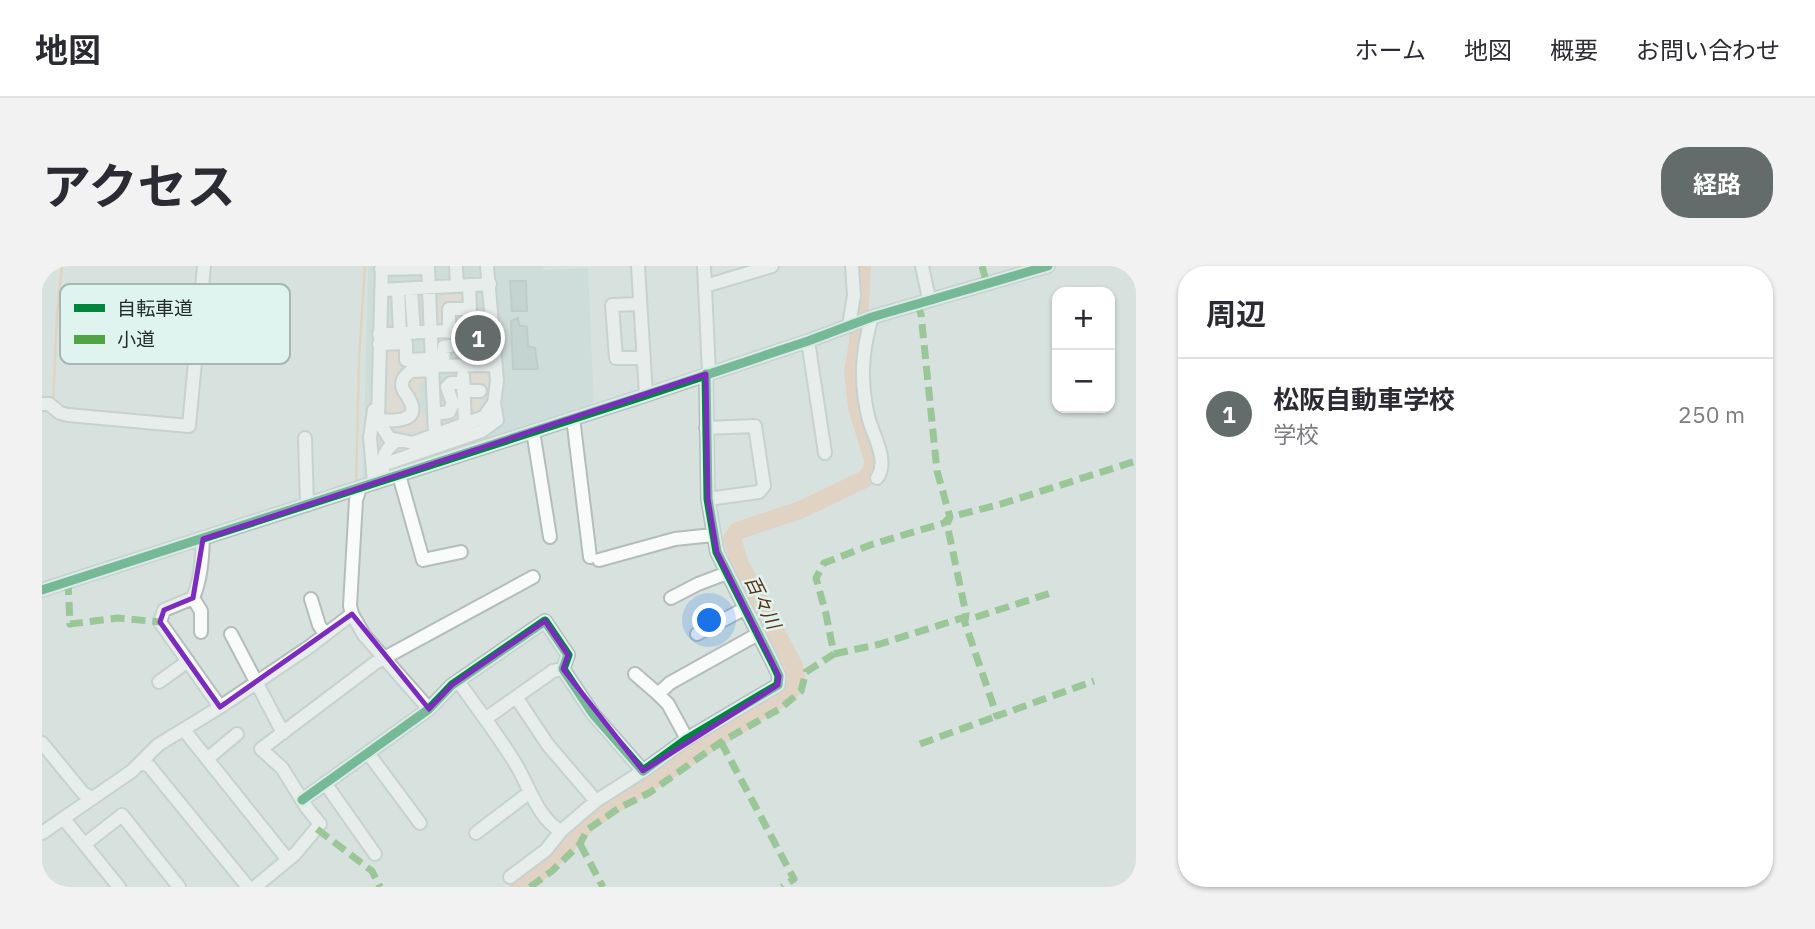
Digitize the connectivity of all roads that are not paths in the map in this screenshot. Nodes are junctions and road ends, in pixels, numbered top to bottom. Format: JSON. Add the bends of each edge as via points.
{"nodes":[{"id":1,"x":204,"y":266,"type":"edge"},
{"id":2,"x":456,"y":266,"type":"edge"},
{"id":3,"x":487,"y":266,"type":"edge"},
{"id":4,"x":638,"y":266,"type":"edge"},
{"id":5,"x":704,"y":266,"type":"edge"},
{"id":6,"x":772,"y":266,"type":"edge"},
{"id":7,"x":852,"y":266,"type":"edge"},
{"id":8,"x":922,"y":266,"type":"edge"},
{"id":9,"x":1048,"y":266,"type":"edge"},
{"id":10,"x":428,"y":267,"type":"edge"},
{"id":11,"x":381,"y":268,"type":"edge"},
{"id":12,"x":407,"y":281,"type":"junction"},
{"id":13,"x":202,"y":284,"type":"edge"},
{"id":14,"x":490,"y":284,"type":"junction"},
{"id":15,"x":463,"y":286,"type":"junction"},
{"id":16,"x":705,"y":286,"type":"junction"},
{"id":17,"x":429,"y":288,"type":"junction"},
{"id":18,"x":381,"y":290,"type":"junction"},
{"id":19,"x":927,"y":301,"type":"junction"},
{"id":20,"x":640,"y":304,"type":"junction"},
{"id":21,"x":872,"y":317,"type":"junction"},
{"id":22,"x":850,"y":325,"type":"junction"},
{"id":23,"x":460,"y":331,"type":"junction"},
{"id":24,"x":414,"y":333,"type":"junction"},
{"id":25,"x":431,"y":333,"type":"junction"},
{"id":26,"x":400,"y":334,"type":"junction"},
{"id":27,"x":494,"y":335,"type":"junction"},
{"id":28,"x":379,"y":339,"type":"junction"},
{"id":29,"x":808,"y":341,"type":"junction"},
{"id":30,"x":644,"y":358,"type":"junction"},
{"id":31,"x":195,"y":364,"type":"edge"},
{"id":32,"x":434,"y":365,"type":"junction"},
{"id":33,"x":496,"y":365,"type":"junction"},
{"id":34,"x":462,"y":366,"type":"junction"},
{"id":35,"x":707,"y":374,"type":"junction"},
{"id":36,"x":463,"y":387,"type":"junction"},
{"id":37,"x":480,"y":391,"type":"dead end"},
{"id":38,"x":646,"y":395,"type":"junction"},
{"id":39,"x":494,"y":403,"type":"junction"},
{"id":40,"x":49,"y":406,"type":"edge"},
{"id":41,"x":434,"y":414,"type":"junction"},
{"id":42,"x":573,"y":418,"type":"junction"},
{"id":43,"x":375,"y":421,"type":"junction"},
{"id":44,"x":465,"y":424,"type":"junction"},
{"id":45,"x":706,"y":428,"type":"junction"},
{"id":46,"x":525,"y":430,"type":"junction"},
{"id":47,"x":435,"y":435,"type":"junction"},
{"id":48,"x":305,"y":438,"type":"dead end"},
{"id":49,"x":396,"y":441,"type":"junction"},
{"id":50,"x":825,"y":453,"type":"dead end"},
{"id":51,"x":382,"y":465,"type":"junction"},
{"id":52,"x":399,"y":475,"type":"junction"},
{"id":53,"x":877,"y":478,"type":"dead end"},
{"id":54,"x":379,"y":482,"type":"junction"},
{"id":55,"x":360,"y":488,"type":"junction"},
{"id":56,"x":708,"y":499,"type":"junction"},
{"id":57,"x":307,"y":505,"type":"junction"},
{"id":58,"x":713,"y":535,"type":"junction"},
{"id":59,"x":550,"y":537,"type":"dead end"},
{"id":60,"x":203,"y":539,"type":"junction"},
{"id":61,"x":461,"y":552,"type":"dead end"},
{"id":62,"x":727,"y":573,"type":"junction"},
{"id":63,"x":533,"y":577,"type":"dead end"},
{"id":64,"x":42,"y":590,"type":"edge"},
{"id":65,"x":192,"y":598,"type":"junction"},
{"id":66,"x":671,"y":598,"type":"dead end"},
{"id":67,"x":311,"y":599,"type":"dead end"},
{"id":68,"x":744,"y":609,"type":"junction"},
{"id":69,"x":352,"y":614,"type":"junction"},
{"id":70,"x":323,"y":631,"type":"junction"},
{"id":71,"x":201,"y":632,"type":"dead end"},
{"id":72,"x":231,"y":634,"type":"dead end"},
{"id":73,"x":697,"y":634,"type":"dead end"},
{"id":74,"x":758,"y":634,"type":"junction"},
{"id":75,"x":384,"y":657,"type":"junction"},
{"id":76,"x":188,"y":662,"type":"junction"},
{"id":77,"x":563,"y":669,"type":"junction"},
{"id":78,"x":635,"y":674,"type":"dead end"},
{"id":79,"x":254,"y":679,"type":"junction"},
{"id":80,"x":458,"y":681,"type":"junction"},
{"id":81,"x":159,"y":682,"type":"dead end"},
{"id":82,"x":658,"y":694,"type":"junction"},
{"id":83,"x":516,"y":697,"type":"junction"},
{"id":84,"x":229,"y":701,"type":"junction"},
{"id":85,"x":429,"y":709,"type":"junction"},
{"id":86,"x":485,"y":719,"type":"junction"},
{"id":87,"x":184,"y":730,"type":"junction"},
{"id":88,"x":283,"y":733,"type":"junction"},
{"id":89,"x":237,"y":734,"type":"dead end"},
{"id":90,"x":687,"y":739,"type":"junction"},
{"id":91,"x":42,"y":743,"type":"edge"},
{"id":92,"x":368,"y":753,"type":"junction"},
{"id":93,"x":206,"y":759,"type":"junction"},
{"id":94,"x":143,"y":762,"type":"junction"},
{"id":95,"x":643,"y":771,"type":"junction"},
{"id":96,"x":325,"y":783,"type":"junction"},
{"id":97,"x":530,"y":792,"type":"junction"},
{"id":98,"x":92,"y":798,"type":"junction"},
{"id":99,"x":302,"y":800,"type":"junction"},
{"id":100,"x":596,"y":801,"type":"junction"},
{"id":101,"x":66,"y":822,"type":"junction"},
{"id":102,"x":420,"y":822,"type":"dead end"},
{"id":103,"x":561,"y":831,"type":"junction"},
{"id":104,"x":42,"y":833,"type":"edge"},
{"id":105,"x":476,"y":833,"type":"dead end"},
{"id":106,"x":85,"y":844,"type":"junction"},
{"id":107,"x":375,"y":854,"type":"dead end"},
{"id":108,"x":288,"y":860,"type":"junction"},
{"id":109,"x":510,"y":877,"type":"dead end"},
{"id":110,"x":119,"y":887,"type":"edge"},
{"id":111,"x":179,"y":887,"type":"edge"},
{"id":112,"x":248,"y":887,"type":"edge"},
{"id":113,"x":255,"y":887,"type":"edge"}],
"edges":[{"from":1,"to":13,"type":"street"},
{"from":2,"to":15,"type":"street"},
{"from":3,"to":14,"type":"street"},
{"from":4,"to":20,"type":"street"},
{"from":5,"to":16,"type":"street"},
{"from":6,"to":16,"type":"street"},
{"from":7,"to":22,"type":"street"},
{"from":8,"to":19,"type":"street"},
{"from":9,"to":19,"type":"street"},
{"from":10,"to":12,"type":"street"},
{"from":10,"to":17,"type":"street"},
{"from":11,"to":12,"type":"street"},
{"from":11,"to":18,"type":"street"},
{"from":12,"to":17,"type":"street"},
{"from":12,"to":18,"type":"street"},
{"from":12,"to":24,"type":"street"},
{"from":12,"to":26,"type":"street"},
{"from":14,"to":15,"type":"street"},
{"from":14,"to":27,"type":"street"},
{"from":15,"to":17,"type":"street"},
{"from":15,"to":23,"type":"street","via":[[470,309],[449,309]]},
{"from":16,"to":35,"type":"street"},
{"from":17,"to":25,"type":"street"},
{"from":18,"to":28,"type":"street"},
{"from":19,"to":21,"type":"street"},
{"from":20,"to":30,"type":"street"},
{"from":20,"to":30,"type":"street","via":[[612,305],[616,358]]},
{"from":21,"to":22,"type":"street"},
{"from":21,"to":53,"type":"street","via":[[862,378],[881,460]]},
{"from":22,"to":29,"type":"street"},
{"from":23,"to":25,"type":"street"},
{"from":23,"to":27,"type":"street"},
{"from":23,"to":27,"type":"street","via":[[469,350]]},
{"from":23,"to":32,"type":"street","via":[[460,344],[444,347]]},
{"from":24,"to":25,"type":"street"},
{"from":24,"to":26,"type":"street"},
{"from":25,"to":32,"type":"street"},
{"from":26,"to":28,"type":"street"},
{"from":27,"to":33,"type":"street"},
{"from":28,"to":32,"type":"street","via":[[406,343],[406,360]]},
{"from":28,"to":43,"type":"street"},
{"from":29,"to":35,"type":"street"},
{"from":29,"to":50,"type":"street"},
{"from":30,"to":38,"type":"street"},
{"from":31,"to":40,"type":"street","via":[[189,426],[68,415]]},
{"from":32,"to":34,"type":"street"},
{"from":32,"to":41,"type":"street"},
{"from":32,"to":43,"type":"street","via":[[411,371],[402,381],[411,402],[407,418]]},
{"from":33,"to":34,"type":"street"},
{"from":33,"to":39,"type":"street"},
{"from":34,"to":36,"type":"street"},
{"from":35,"to":38,"type":"street"},
{"from":35,"to":45,"type":"street"},
{"from":36,"to":37,"type":"street"},
{"from":36,"to":41,"type":"street","via":[[451,383],[447,387],[453,404],[449,412]]},
{"from":36,"to":44,"type":"street"},
{"from":38,"to":42,"type":"street"},
{"from":39,"to":44,"type":"street","via":[[484,417]]},
{"from":39,"to":51,"type":"street","via":[[497,421],[482,431]]},
{"from":41,"to":47,"type":"street"},
{"from":42,"to":46,"type":"street"},
{"from":42,"to":58,"type":"street","via":[[595,559],[675,539]]},
{"from":43,"to":49,"type":"street"},
{"from":43,"to":54,"type":"street","via":[[370,437]]},
{"from":44,"to":47,"type":"street"},
{"from":45,"to":56,"type":"street"},
{"from":45,"to":56,"type":"street","via":[[755,426],[764,486],[759,492]]},
{"from":46,"to":52,"type":"street"},
{"from":46,"to":59,"type":"street"},
{"from":47,"to":49,"type":"street","via":[[412,443]]},
{"from":48,"to":57,"type":"street"},
{"from":49,"to":51,"type":"street","via":[[387,448]]},
{"from":51,"to":54,"type":"street"},
{"from":52,"to":54,"type":"street"},
{"from":52,"to":61,"type":"street","via":[[423,560]]},
{"from":54,"to":55,"type":"street"},
{"from":55,"to":57,"type":"street"},
{"from":55,"to":69,"type":"street"},
{"from":56,"to":58,"type":"street"},
{"from":57,"to":60,"type":"street"},
{"from":58,"to":62,"type":"street"},
{"from":60,"to":64,"type":"street"},
{"from":60,"to":65,"type":"street","via":[[198,585]]},
{"from":62,"to":66,"type":"street"},
{"from":62,"to":68,"type":"street"},
{"from":63,"to":75,"type":"street"},
{"from":65,"to":71,"type":"street","via":[[201,611]]},
{"from":65,"to":76,"type":"street","via":[[164,610],[160,622]]},
{"from":67,"to":70,"type":"street"},
{"from":68,"to":73,"type":"street"},
{"from":68,"to":74,"type":"street"},
{"from":69,"to":70,"type":"street"},
{"from":69,"to":75,"type":"street"},
{"from":70,"to":79,"type":"street"},
{"from":72,"to":79,"type":"street"},
{"from":74,"to":82,"type":"street"},
{"from":74,"to":90,"type":"street","via":[[779,676],[778,685]]},
{"from":75,"to":85,"type":"street"},
{"from":75,"to":88,"type":"street"},
{"from":76,"to":81,"type":"street"},
{"from":76,"to":84,"type":"street"},
{"from":77,"to":80,"type":"street","via":[[569,655],[545,621]]},
{"from":77,"to":83,"type":"street"},
{"from":77,"to":95,"type":"street","via":[[593,714]]},
{"from":78,"to":82,"type":"street"},
{"from":79,"to":84,"type":"street"},
{"from":79,"to":88,"type":"street"},
{"from":80,"to":85,"type":"street"},
{"from":80,"to":86,"type":"street"},
{"from":82,"to":90,"type":"street"},
{"from":83,"to":86,"type":"street"},
{"from":83,"to":100,"type":"street","via":[[548,745]]},
{"from":84,"to":87,"type":"street"},
{"from":85,"to":92,"type":"street"},
{"from":86,"to":97,"type":"street"},
{"from":87,"to":93,"type":"street"},
{"from":87,"to":94,"type":"street","via":[[158,745]]},
{"from":88,"to":99,"type":"street","via":[[261,749],[282,768]]},
{"from":89,"to":93,"type":"street"},
{"from":90,"to":95,"type":"street"},
{"from":91,"to":98,"type":"street"},
{"from":92,"to":96,"type":"street"},
{"from":92,"to":102,"type":"street"},
{"from":93,"to":108,"type":"street"},
{"from":94,"to":98,"type":"street"},
{"from":94,"to":112,"type":"street"},
{"from":95,"to":100,"type":"street"},
{"from":96,"to":99,"type":"street"},
{"from":96,"to":107,"type":"street"},
{"from":97,"to":103,"type":"street","via":[[551,825]]},
{"from":97,"to":105,"type":"street"},
{"from":98,"to":101,"type":"street"},
{"from":99,"to":108,"type":"street","via":[[320,824]]},
{"from":100,"to":103,"type":"street"},
{"from":101,"to":104,"type":"street"},
{"from":101,"to":106,"type":"street"},
{"from":103,"to":109,"type":"street","via":[[546,850]]},
{"from":106,"to":110,"type":"street"},
{"from":106,"to":111,"type":"street","via":[[122,815]]},
{"from":108,"to":113,"type":"street"}]}
